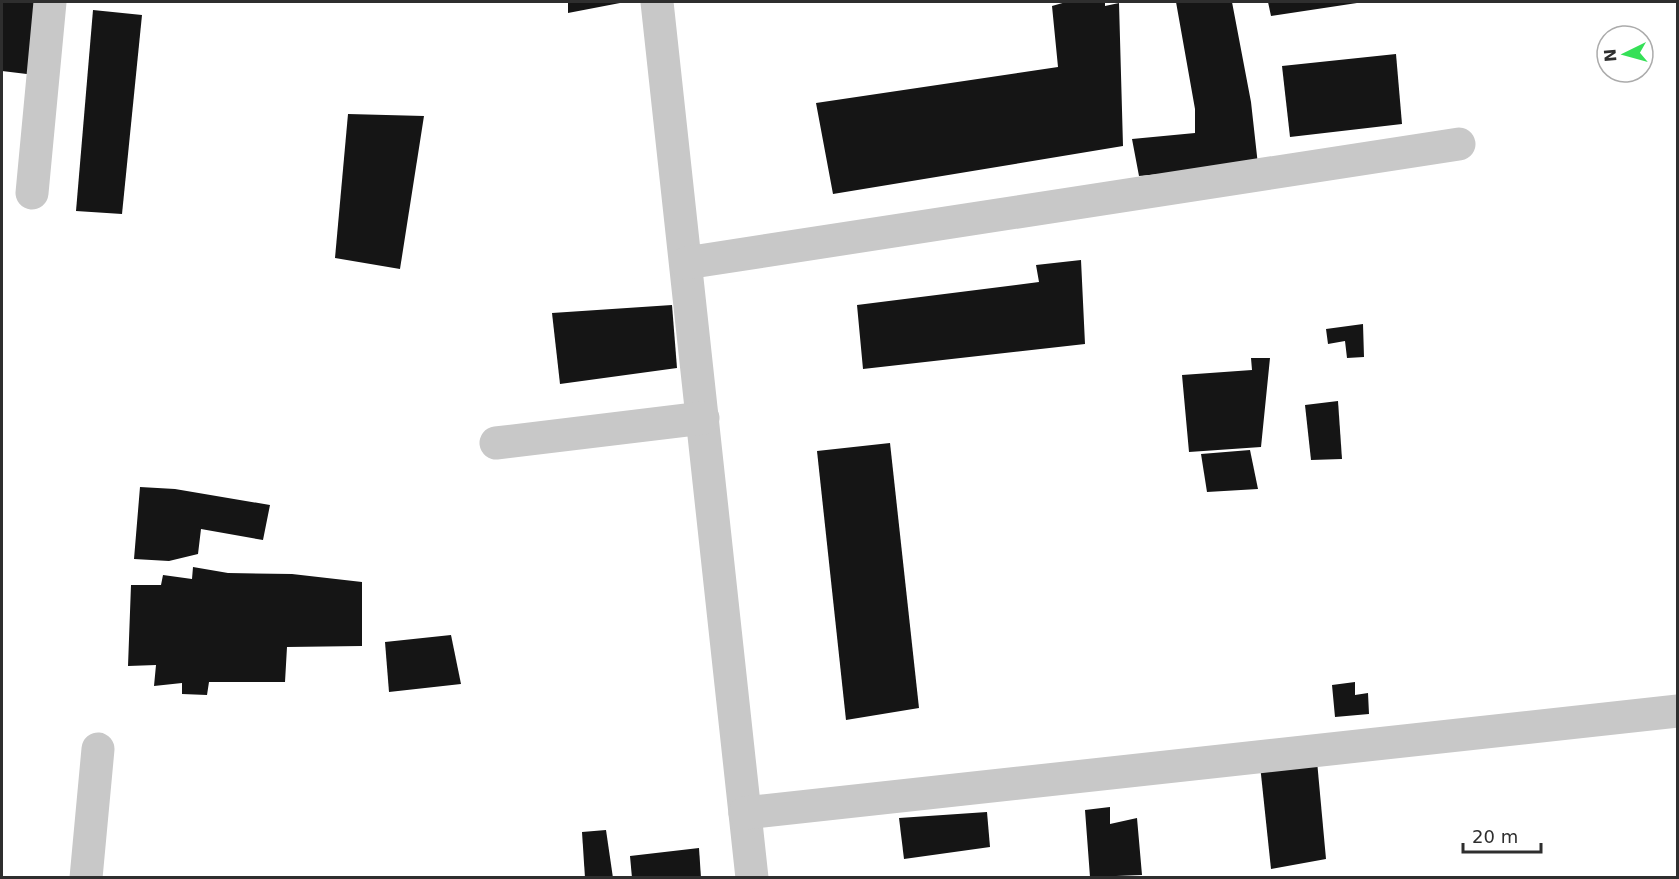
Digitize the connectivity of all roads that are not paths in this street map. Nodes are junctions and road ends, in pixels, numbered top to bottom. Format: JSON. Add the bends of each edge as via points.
{"nodes":[{"id":1,"x":50,"y":2,"type":"edge"},
{"id":2,"x":657,"y":2,"type":"edge"},
{"id":3,"x":1460,"y":144,"type":"dead end"},
{"id":4,"x":32,"y":193,"type":"dead end"},
{"id":5,"x":686,"y":263,"type":"junction"},
{"id":6,"x":703,"y":418,"type":"junction"},
{"id":7,"x":496,"y":443,"type":"dead end"},
{"id":8,"x":1677,"y":711,"type":"edge"},
{"id":9,"x":98,"y":749,"type":"dead end"},
{"id":10,"x":745,"y":813,"type":"junction"},
{"id":11,"x":86,"y":878,"type":"edge"},
{"id":12,"x":752,"y":878,"type":"edge"}],
"edges":[{"from":1,"to":4,"type":"street"},
{"from":2,"to":5,"type":"street"},
{"from":3,"to":5,"type":"street"},
{"from":5,"to":6,"type":"street"},
{"from":6,"to":7,"type":"street"},
{"from":6,"to":10,"type":"street"},
{"from":8,"to":10,"type":"street"},
{"from":9,"to":11,"type":"street"},
{"from":10,"to":12,"type":"street"}]}
